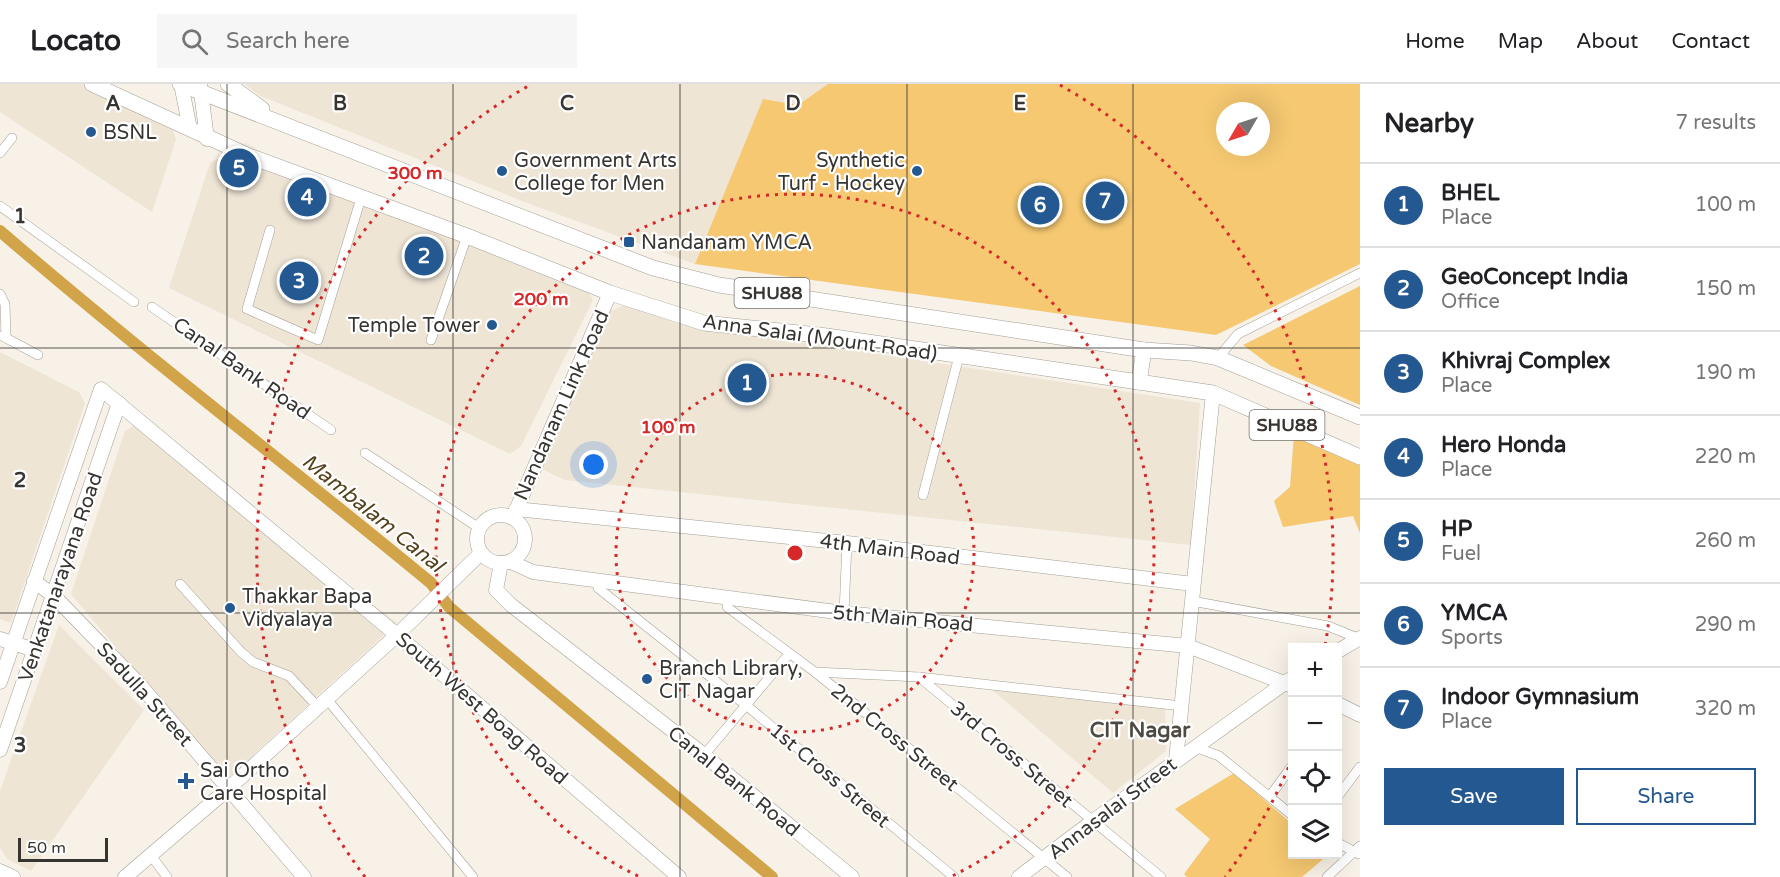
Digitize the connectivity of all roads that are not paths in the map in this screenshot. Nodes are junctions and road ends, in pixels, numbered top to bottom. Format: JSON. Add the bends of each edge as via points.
{"nodes":[{"id":1,"x":92,"y":84,"type":"edge"},
{"id":2,"x":181,"y":84,"type":"edge"},
{"id":3,"x":228,"y":84,"type":"edge"},
{"id":4,"x":201,"y":88,"type":"edge"},
{"id":5,"x":278,"y":120,"type":"junction"},
{"id":6,"x":190,"y":129,"type":"junction"},
{"id":7,"x":12,"y":138,"type":"dead end"},
{"id":8,"x":207,"y":139,"type":"junction"},
{"id":9,"x":0,"y":153,"type":"edge"},
{"id":10,"x":361,"y":198,"type":"junction"},
{"id":11,"x":0,"y":206,"type":"edge"},
{"id":12,"x":270,"y":230,"type":"dead end"},
{"id":13,"x":466,"y":236,"type":"junction"},
{"id":14,"x":1360,"y":273,"type":"edge"},
{"id":15,"x":610,"y":293,"type":"junction"},
{"id":16,"x":0,"y":294,"type":"edge"},
{"id":17,"x":134,"y":302,"type":"dead end"},
{"id":18,"x":152,"y":307,"type":"dead end"},
{"id":19,"x":3,"y":336,"type":"edge"},
{"id":20,"x":431,"y":340,"type":"dead end"},
{"id":21,"x":1144,"y":350,"type":"junction"},
{"id":22,"x":38,"y":355,"type":"dead end"},
{"id":23,"x":959,"y":356,"type":"junction"},
{"id":24,"x":1218,"y":358,"type":"junction"},
{"id":25,"x":1139,"y":382,"type":"junction"},
{"id":26,"x":101,"y":389,"type":"joint"},
{"id":27,"x":1213,"y":393,"type":"junction"},
{"id":28,"x":119,"y":403,"type":"junction"},
{"id":29,"x":1360,"y":417,"type":"edge"},
{"id":30,"x":331,"y":430,"type":"dead end"},
{"id":31,"x":365,"y":453,"type":"dead end"},
{"id":32,"x":1360,"y":458,"type":"edge"},
{"id":33,"x":923,"y":495,"type":"dead end"},
{"id":34,"x":514,"y":513,"type":"junction"},
{"id":35,"x":479,"y":528,"type":"junction"},
{"id":36,"x":847,"y":543,"type":"junction"},
{"id":37,"x":481,"y":553,"type":"junction"},
{"id":38,"x":506,"y":562,"type":"junction"},
{"id":39,"x":597,"y":581,"type":"junction"},
{"id":40,"x":34,"y":582,"type":"junction"},
{"id":41,"x":180,"y":584,"type":"dead end"},
{"id":42,"x":1193,"y":584,"type":"junction"},
{"id":43,"x":54,"y":596,"type":"junction"},
{"id":44,"x":728,"y":598,"type":"junction"},
{"id":45,"x":1192,"y":601,"type":"junction"},
{"id":46,"x":844,"y":613,"type":"junction"},
{"id":47,"x":397,"y":635,"type":"junction"},
{"id":48,"x":1360,"y":638,"type":"edge"},
{"id":49,"x":7,"y":641,"type":"edge"},
{"id":50,"x":1188,"y":646,"type":"junction"},
{"id":51,"x":1342,"y":649,"type":"edge"},
{"id":52,"x":35,"y":650,"type":"junction"},
{"id":53,"x":789,"y":654,"type":"junction"},
{"id":54,"x":815,"y":672,"type":"junction"},
{"id":55,"x":919,"y":677,"type":"junction"},
{"id":56,"x":1288,"y":681,"type":"edge"},
{"id":57,"x":0,"y":682,"type":"edge"},
{"id":58,"x":1288,"y":683,"type":"edge"},
{"id":59,"x":322,"y":702,"type":"junction"},
{"id":60,"x":747,"y":706,"type":"junction"},
{"id":61,"x":1182,"y":706,"type":"junction"},
{"id":62,"x":1342,"y":707,"type":"edge"},
{"id":63,"x":1360,"y":714,"type":"edge"},
{"id":64,"x":1195,"y":747,"type":"junction"},
{"id":65,"x":0,"y":750,"type":"edge"},
{"id":66,"x":704,"y":755,"type":"junction"},
{"id":67,"x":1176,"y":760,"type":"junction"},
{"id":68,"x":1360,"y":767,"type":"edge"},
{"id":69,"x":1288,"y":773,"type":"edge"},
{"id":70,"x":228,"y":789,"type":"junction"},
{"id":71,"x":1342,"y":791,"type":"edge"},
{"id":72,"x":1270,"y":796,"type":"junction"},
{"id":73,"x":1288,"y":811,"type":"edge"},
{"id":74,"x":1093,"y":820,"type":"junction"},
{"id":75,"x":1342,"y":844,"type":"edge"},
{"id":76,"x":1358,"y":850,"type":"edge"},
{"id":77,"x":150,"y":854,"type":"junction"},
{"id":78,"x":1045,"y":858,"type":"junction"},
{"id":79,"x":0,"y":871,"type":"edge"},
{"id":80,"x":13,"y":877,"type":"edge"},
{"id":81,"x":125,"y":877,"type":"edge"},
{"id":82,"x":167,"y":877,"type":"edge"},
{"id":83,"x":304,"y":877,"type":"edge"},
{"id":84,"x":473,"y":877,"type":"edge"},
{"id":85,"x":679,"y":877,"type":"edge"},
{"id":86,"x":852,"y":877,"type":"edge"},
{"id":87,"x":954,"y":877,"type":"edge"},
{"id":88,"x":1019,"y":877,"type":"edge"},
{"id":89,"x":1067,"y":877,"type":"edge"},
{"id":90,"x":1161,"y":877,"type":"edge"},
{"id":91,"x":1328,"y":877,"type":"edge"}],
"edges":[{"from":1,"to":6,"type":"main road","name":"Anna Salai (Mount Road)","number":"SHU88"},
{"from":2,"to":4,"type":"main road","name":"Anna Salai (Mount Road)","number":"SHU88"},
{"from":2,"to":6,"type":"street"},
{"from":3,"to":5,"type":"main road"},
{"from":4,"to":5,"type":"main road","name":"Anna Salai (Mount Road)","number":"SHU88"},
{"from":4,"to":8,"type":"street"},
{"from":5,"to":21,"type":"main road","name":"Anna Salai (Mount Road)","number":"SHU88","via":[[653,268],[719,285]]},
{"from":6,"to":8,"type":"main road","name":"Anna Salai (Mount Road)","number":"SHU88"},
{"from":7,"to":9,"type":"street"},
{"from":8,"to":10,"type":"main road","name":"Anna Salai (Mount Road)","number":"SHU88"},
{"from":10,"to":12,"type":"street","via":[[318,340],[247,309]]},
{"from":10,"to":13,"type":"main road","name":"Anna Salai (Mount Road)","number":"SHU88"},
{"from":11,"to":17,"type":"street"},
{"from":13,"to":15,"type":"main road","name":"Anna Salai (Mount Road)","number":"SHU88"},
{"from":13,"to":20,"type":"street"},
{"from":14,"to":24,"type":"street","via":[[1238,334]]},
{"from":15,"to":23,"type":"main road","name":"Anna Salai (Mount Road)","number":"SHU88","via":[[704,322]]},
{"from":15,"to":34,"type":"street","name":"Nandanam Link Road"},
{"from":16,"to":19,"type":"street","via":[[5,304]]},
{"from":18,"to":30,"type":"street","name":"Canal Bank Road"},
{"from":19,"to":22,"type":"street"},
{"from":21,"to":24,"type":"main road","name":"Anna Salai (Mount Road)","number":"SHU88"},
{"from":21,"to":25,"type":"main road"},
{"from":23,"to":25,"type":"main road","name":"Anna Salai (Mount Road)","number":"SHU88"},
{"from":23,"to":33,"type":"street"},
{"from":24,"to":29,"type":"main road","name":"Anna Salai (Mount Road)","number":"SHU88"},
{"from":25,"to":27,"type":"main road","name":"Anna Salai (Mount Road)","number":"SHU88"},
{"from":26,"to":28,"type":"street","name":"South West Boag Road"},
{"from":26,"to":40,"type":"street","name":"Venkatanarayana Road"},
{"from":27,"to":32,"type":"main road","name":"Anna Salai (Mount Road)","number":"SHU88"},
{"from":27,"to":42,"type":"street"},
{"from":28,"to":43,"type":"street","name":"Venkatanarayana Road"},
{"from":28,"to":47,"type":"street","name":"South West Boag Road"},
{"from":31,"to":35,"type":"street"},
{"from":34,"to":35,"type":"street","via":[[497,514]]},
{"from":34,"to":36,"type":"street","name":"4th Main Road"},
{"from":34,"to":38,"type":"street","via":[[525,537],[522,551]]},
{"from":35,"to":37,"type":"street","via":[[477,541]]},
{"from":36,"to":42,"type":"street","name":"4th Main Road"},
{"from":36,"to":46,"type":"street"},
{"from":37,"to":38,"type":"street","via":[[486,558]]},
{"from":37,"to":47,"type":"street"},
{"from":38,"to":39,"type":"street","name":"5th Main Road","via":[[533,572]]},
{"from":38,"to":66,"type":"street","name":"Canal Bank Road","via":[[496,590],[511,605]]},
{"from":39,"to":44,"type":"street","name":"5th Main Road"},
{"from":39,"to":60,"type":"street","name":"1st Cross Street","via":[[598,588]]},
{"from":40,"to":43,"type":"street","name":"Sadulla Street"},
{"from":40,"to":49,"type":"street","name":"Venkatanarayana Road"},
{"from":41,"to":59,"type":"street","via":[[253,662],[289,676]]},
{"from":42,"to":45,"type":"street"},
{"from":43,"to":52,"type":"street","name":"Venkatanarayana Road"},
{"from":43,"to":70,"type":"street","name":"Sadulla Street","via":[[140,685]]},
{"from":44,"to":46,"type":"street","name":"5th Main Road"},
{"from":44,"to":53,"type":"street","name":"2nd Cross Street","via":[[727,607]]},
{"from":45,"to":48,"type":"street","via":[[1328,626]]},
{"from":45,"to":50,"type":"street"},
{"from":46,"to":50,"type":"street","name":"5th Main Road"},
{"from":47,"to":59,"type":"street"},
{"from":47,"to":85,"type":"street","name":"South West Boag Road"},
{"from":48,"to":51,"type":"street"},
{"from":49,"to":52,"type":"street"},
{"from":49,"to":57,"type":"street","name":"Venkatanarayana Road"},
{"from":50,"to":56,"type":"street","name":"5th Main Road"},
{"from":50,"to":61,"type":"street"},
{"from":52,"to":65,"type":"street","name":"Venkatanarayana Road"},
{"from":53,"to":54,"type":"street","name":"2nd Cross Street"},
{"from":53,"to":60,"type":"street"},
{"from":54,"to":55,"type":"street"},
{"from":54,"to":78,"type":"street","name":"2nd Cross Street"},
{"from":55,"to":61,"type":"street"},
{"from":55,"to":74,"type":"street","name":"3rd Cross Street"},
{"from":58,"to":64,"type":"street","name":"Annasalai Street"},
{"from":59,"to":70,"type":"street"},
{"from":59,"to":84,"type":"street"},
{"from":60,"to":66,"type":"street"},
{"from":60,"to":87,"type":"street","name":"1st Cross Street"},
{"from":61,"to":67,"type":"street"},
{"from":62,"to":63,"type":"street"},
{"from":64,"to":67,"type":"street","name":"Annasalai Street"},
{"from":64,"to":72,"type":"street","via":[[1220,756]]},
{"from":66,"to":86,"type":"street","name":"Canal Bank Road"},
{"from":67,"to":74,"type":"street","name":"Annasalai Street"},
{"from":68,"to":71,"type":"street"},
{"from":69,"to":72,"type":"street"},
{"from":70,"to":77,"type":"street"},
{"from":70,"to":83,"type":"street","name":"Sadulla Street"},
{"from":72,"to":73,"type":"street"},
{"from":74,"to":78,"type":"street","name":"Annasalai Street"},
{"from":74,"to":90,"type":"street","name":"3rd Cross Street"},
{"from":75,"to":76,"type":"street"},
{"from":76,"to":91,"type":"street"},
{"from":77,"to":81,"type":"street"},
{"from":77,"to":82,"type":"street"},
{"from":78,"to":88,"type":"street","name":"Annasalai Street"},
{"from":78,"to":89,"type":"street","name":"2nd Cross Street"},
{"from":79,"to":80,"type":"street"}]}
